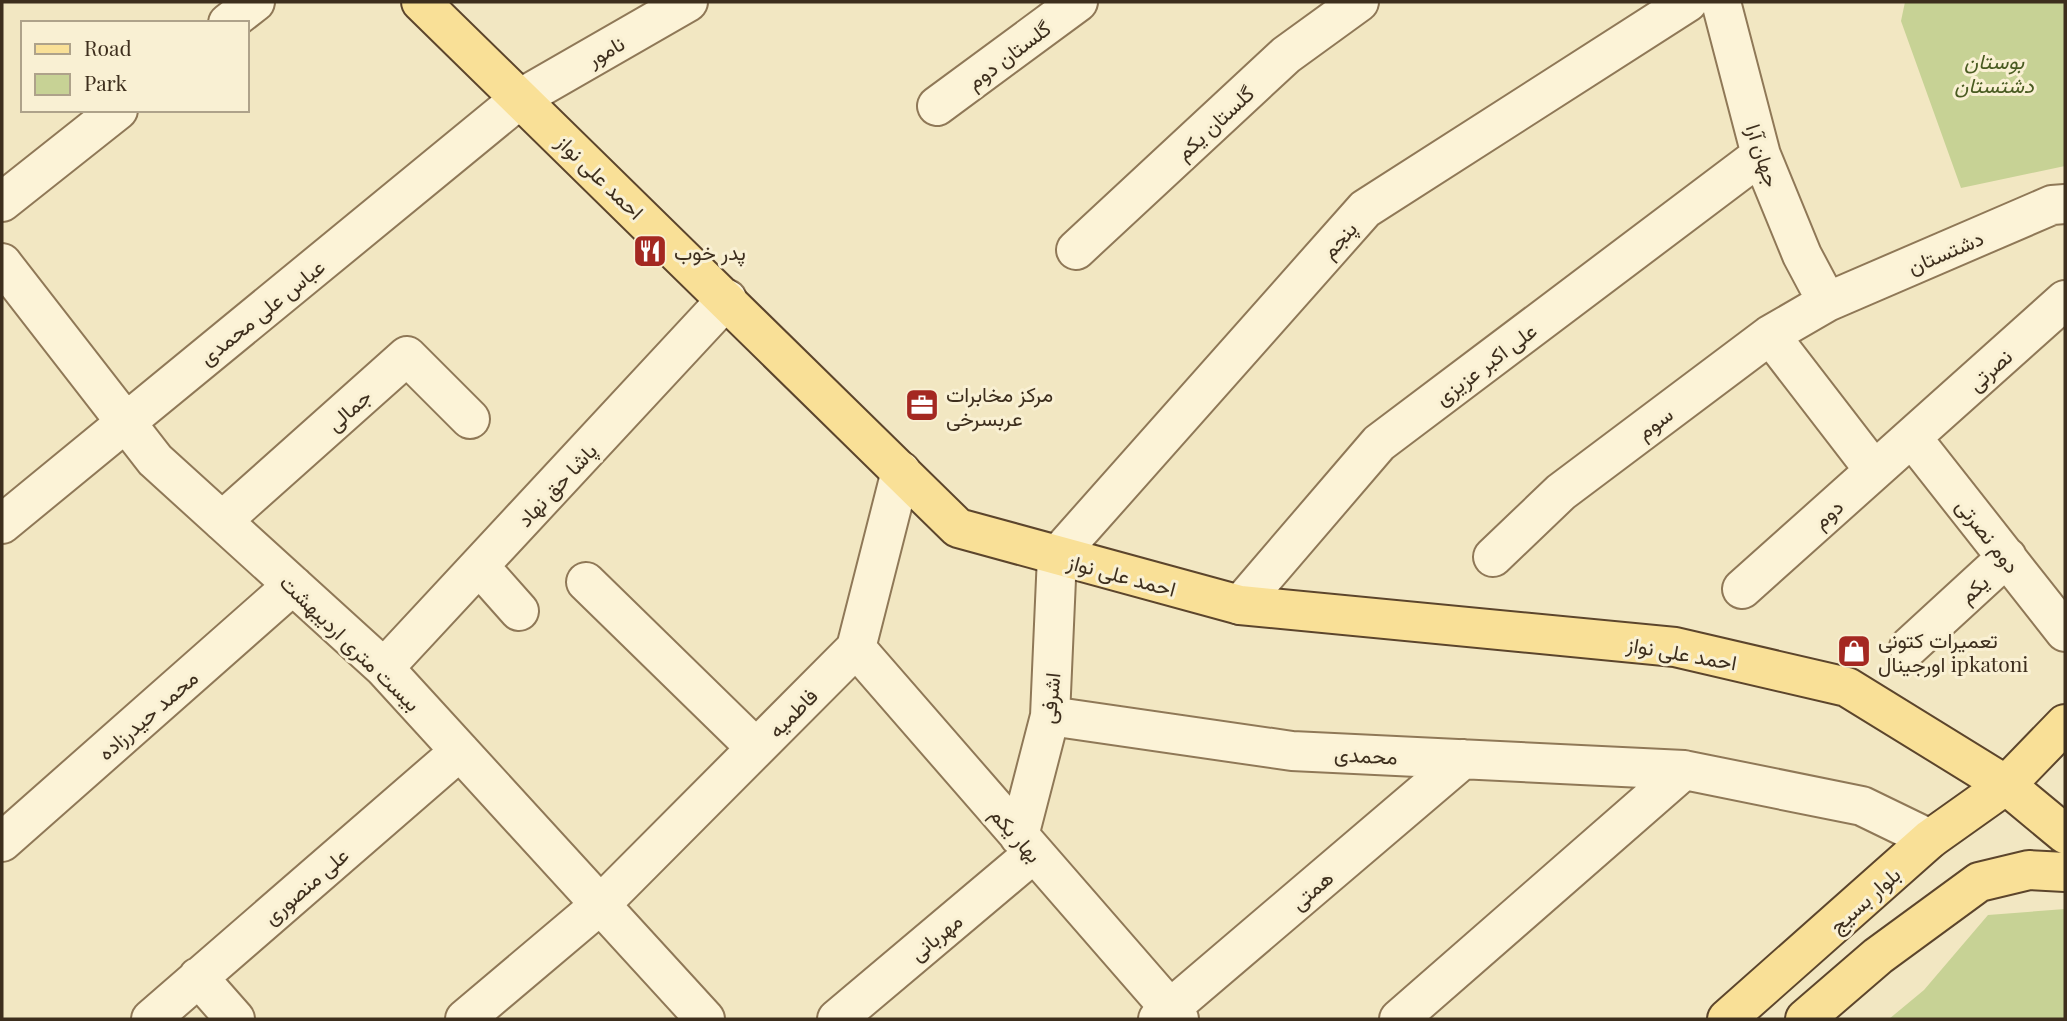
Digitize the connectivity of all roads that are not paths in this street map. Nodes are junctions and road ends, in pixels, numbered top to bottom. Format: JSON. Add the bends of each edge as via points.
{"nodes":[{"id":1,"x":255,"y":2,"type":"edge"},
{"id":2,"x":421,"y":2,"type":"edge"},
{"id":3,"x":688,"y":2,"type":"edge"},
{"id":4,"x":1078,"y":2,"type":"edge"},
{"id":5,"x":1688,"y":2,"type":"edge"},
{"id":6,"x":1721,"y":2,"type":"edge"},
{"id":7,"x":1354,"y":3,"type":"edge"},
{"id":8,"x":231,"y":21,"type":"edge"},
{"id":9,"x":521,"y":98,"type":"junction"},
{"id":10,"x":937,"y":106,"type":"dead end"},
{"id":11,"x":115,"y":112,"type":"edge"},
{"id":12,"x":1762,"y":155,"type":"junction"},
{"id":13,"x":2,"y":202,"type":"edge"},
{"id":14,"x":2065,"y":204,"type":"edge"},
{"id":15,"x":1076,"y":250,"type":"dead end"},
{"id":16,"x":2,"y":263,"type":"edge"},
{"id":17,"x":727,"y":299,"type":"junction"},
{"id":18,"x":2065,"y":300,"type":"edge"},
{"id":19,"x":1826,"y":302,"type":"junction"},
{"id":20,"x":1770,"y":335,"type":"junction"},
{"id":21,"x":470,"y":419,"type":"dead end"},
{"id":22,"x":126,"y":422,"type":"junction"},
{"id":23,"x":1913,"y":439,"type":"junction"},
{"id":24,"x":1874,"y":470,"type":"junction"},
{"id":25,"x":901,"y":471,"type":"junction"},
{"id":26,"x":222,"y":521,"type":"junction"},
{"id":27,"x":2,"y":524,"type":"edge"},
{"id":28,"x":1057,"y":556,"type":"junction"},
{"id":29,"x":1493,"y":557,"type":"dead end"},
{"id":30,"x":2007,"y":557,"type":"junction"},
{"id":31,"x":479,"y":566,"type":"junction"},
{"id":32,"x":586,"y":582,"type":"dead end"},
{"id":33,"x":293,"y":585,"type":"junction"},
{"id":34,"x":1742,"y":589,"type":"dead end"},
{"id":35,"x":1240,"y":605,"type":"junction"},
{"id":36,"x":519,"y":611,"type":"dead end"},
{"id":37,"x":2065,"y":632,"type":"edge"},
{"id":38,"x":1909,"y":647,"type":"dead end"},
{"id":39,"x":856,"y":648,"type":"junction"},
{"id":40,"x":384,"y":668,"type":"junction"},
{"id":41,"x":1050,"y":716,"type":"junction"},
{"id":42,"x":2065,"y":724,"type":"edge"},
{"id":43,"x":756,"y":748,"type":"junction"},
{"id":44,"x":460,"y":751,"type":"junction"},
{"id":45,"x":1463,"y":759,"type":"junction"},
{"id":46,"x":1684,"y":770,"type":"junction"},
{"id":47,"x":2006,"y":785,"type":"junction"},
{"id":48,"x":2065,"y":834,"type":"edge"},
{"id":49,"x":1930,"y":839,"type":"junction"},
{"id":50,"x":2,"y":842,"type":"edge"},
{"id":51,"x":1027,"y":844,"type":"junction"},
{"id":52,"x":2065,"y":872,"type":"edge"},
{"id":53,"x":600,"y":905,"type":"junction"},
{"id":54,"x":198,"y":977,"type":"junction"},
{"id":55,"x":1169,"y":1016,"type":"edge"},
{"id":56,"x":151,"y":1019,"type":"edge"},
{"id":57,"x":235,"y":1019,"type":"edge"},
{"id":58,"x":465,"y":1019,"type":"edge"},
{"id":59,"x":705,"y":1019,"type":"edge"},
{"id":60,"x":837,"y":1019,"type":"edge"},
{"id":61,"x":1399,"y":1019,"type":"edge"},
{"id":62,"x":1727,"y":1019,"type":"edge"},
{"id":63,"x":1805,"y":1019,"type":"edge"}],
"edges":[{"from":1,"to":8,"type":"street"},
{"from":2,"to":9,"type":"main road","name":"احمد علی نواز"},
{"from":3,"to":9,"type":"street","name":"نامور"},
{"from":4,"to":10,"type":"street","name":"گلستان دوم"},
{"from":5,"to":28,"type":"street","name":"پنجم","via":[[1365,208]]},
{"from":6,"to":12,"type":"street","name":"جهان آرا"},
{"from":7,"to":15,"type":"street","name":"گلستان یکم","via":[[1286,55]]},
{"from":9,"to":17,"type":"main road","name":"احمد علی نواز"},
{"from":9,"to":22,"type":"street","name":"عباس علی محمدی"},
{"from":11,"to":13,"type":"street"},
{"from":12,"to":19,"type":"street","name":"جهان آرا"},
{"from":12,"to":35,"type":"street","name":"علی اکبر عزیزی","via":[[1380,443]]},
{"from":14,"to":19,"type":"street","name":"دشتستان","via":[[2052,205]]},
{"from":16,"to":22,"type":"street","name":"بیست متری اردیبهشت"},
{"from":17,"to":25,"type":"main road","name":"احمد علی نواز"},
{"from":17,"to":31,"type":"street","name":"پاشا حق نهاد"},
{"from":18,"to":23,"type":"street","name":"نصرتی"},
{"from":19,"to":20,"type":"street","name":"سوم"},
{"from":20,"to":24,"type":"street"},
{"from":20,"to":29,"type":"street","name":"سوم","via":[[1561,492]]},
{"from":21,"to":26,"type":"street","name":"جمالی","via":[[407,356]]},
{"from":22,"to":26,"type":"street","name":"بیست متری اردیبهشت","via":[[155,460]]},
{"from":22,"to":27,"type":"street","name":"عباس علی محمدی"},
{"from":23,"to":24,"type":"street","name":"دوم"},
{"from":23,"to":30,"type":"street","name":"دوم نصرتی"},
{"from":24,"to":34,"type":"street","name":"دوم"},
{"from":25,"to":28,"type":"main road","name":"احمد علی نواز","via":[[958,528]]},
{"from":25,"to":39,"type":"street"},
{"from":26,"to":33,"type":"street","name":"بیست متری اردیبهشت"},
{"from":28,"to":35,"type":"main road","name":"احمد علی نواز"},
{"from":28,"to":41,"type":"street","name":"اشرفی"},
{"from":30,"to":37,"type":"street","name":"دوم نصرتی"},
{"from":30,"to":38,"type":"street","name":"یکم"},
{"from":31,"to":36,"type":"street"},
{"from":31,"to":40,"type":"street","name":"پاشا حق نهاد"},
{"from":32,"to":43,"type":"street"},
{"from":33,"to":40,"type":"street","name":"بیست متری اردیبهشت"},
{"from":33,"to":50,"type":"street","name":"محمد حیدرزاده"},
{"from":35,"to":47,"type":"main road","name":"احمد علی نواز","via":[[1675,647],[1821,680],[1847,687]]},
{"from":39,"to":43,"type":"street","name":"فاطمیه"},
{"from":39,"to":51,"type":"street","name":"بهار یکم"},
{"from":40,"to":44,"type":"street","name":"بیست متری اردیبهشت"},
{"from":41,"to":45,"type":"street","name":"محمدی","via":[[1292,751]]},
{"from":41,"to":51,"type":"street","name":"اشرفی"},
{"from":42,"to":47,"type":"main road","name":"بلوار بسیج"},
{"from":43,"to":53,"type":"street","name":"فاطمیه"},
{"from":44,"to":53,"type":"street","name":"بیست متری اردیبهشت"},
{"from":44,"to":54,"type":"street","name":"علی منصوری"},
{"from":45,"to":46,"type":"street","name":"محمدی"},
{"from":45,"to":55,"type":"street","name":"همتی"},
{"from":46,"to":49,"type":"street","name":"محمدی","via":[[1862,806]]},
{"from":46,"to":61,"type":"street"},
{"from":47,"to":48,"type":"main road","name":"احمد علی نواز"},
{"from":47,"to":49,"type":"main road","name":"بلوار بسیج"},
{"from":49,"to":62,"type":"main road","name":"بلوار بسیج"},
{"from":51,"to":55,"type":"street","name":"بهار یکم"},
{"from":51,"to":60,"type":"street","name":"مهربانی"},
{"from":52,"to":63,"type":"main road","via":[[2029,870],[1979,881],[1878,956]]},
{"from":53,"to":58,"type":"street","name":"فاطمیه"},
{"from":53,"to":59,"type":"street","name":"بیست متری اردیبهشت"},
{"from":54,"to":56,"type":"street","name":"علی منصوری"},
{"from":54,"to":57,"type":"street"}]}
